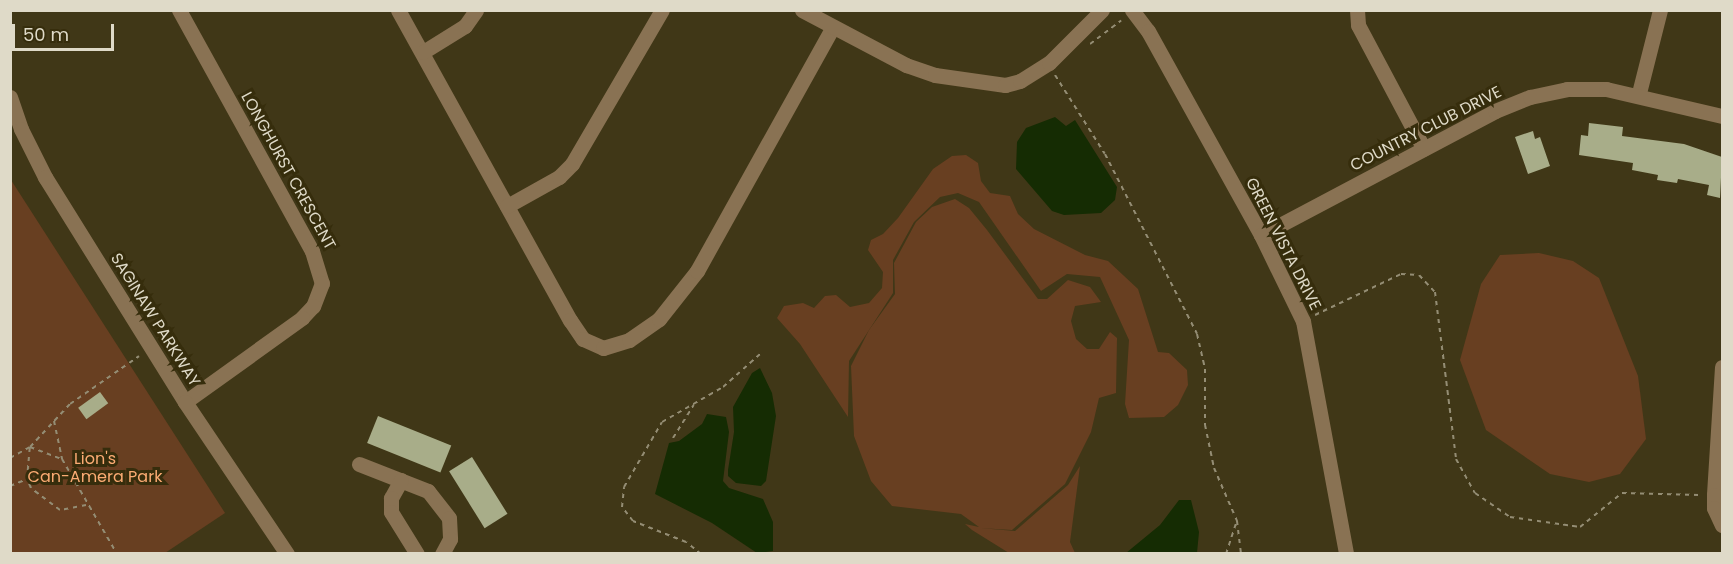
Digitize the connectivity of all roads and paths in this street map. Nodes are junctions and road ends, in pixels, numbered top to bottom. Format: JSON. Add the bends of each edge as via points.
{"nodes":[{"id":1,"x":179,"y":10,"type":"edge"},
{"id":2,"x":398,"y":10,"type":"edge"},
{"id":3,"x":476,"y":10,"type":"edge"},
{"id":4,"x":662,"y":10,"type":"edge"},
{"id":5,"x":802,"y":10,"type":"edge"},
{"id":6,"x":1102,"y":10,"type":"edge"},
{"id":7,"x":1132,"y":10,"type":"edge"},
{"id":8,"x":1357,"y":10,"type":"edge"},
{"id":9,"x":1660,"y":10,"type":"edge"},
{"id":10,"x":832,"y":28,"type":"junction"},
{"id":11,"x":423,"y":52,"type":"junction"},
{"id":12,"x":1054,"y":75,"type":"dead end"},
{"id":13,"x":1639,"y":93,"type":"junction"},
{"id":14,"x":10,"y":97,"type":"edge"},
{"id":15,"x":1722,"y":116,"type":"edge"},
{"id":16,"x":1424,"y":149,"type":"junction"},
{"id":17,"x":507,"y":206,"type":"junction"},
{"id":18,"x":1261,"y":235,"type":"junction"},
{"id":19,"x":1303,"y":321,"type":"junction"},
{"id":20,"x":760,"y":354,"type":"dead end"},
{"id":21,"x":134,"y":359,"type":"dead end"},
{"id":22,"x":1722,"y":367,"type":"edge"},
{"id":23,"x":185,"y":402,"type":"junction"},
{"id":24,"x":695,"y":403,"type":"junction"},
{"id":25,"x":54,"y":421,"type":"junction"},
{"id":26,"x":673,"y":438,"type":"dead end"},
{"id":27,"x":30,"y":447,"type":"junction"},
{"id":28,"x":10,"y":458,"type":"edge"},
{"id":29,"x":62,"y":459,"type":"junction"},
{"id":30,"x":359,"y":464,"type":"dead end"},
{"id":31,"x":27,"y":479,"type":"junction"},
{"id":32,"x":401,"y":480,"type":"junction"},
{"id":33,"x":10,"y":486,"type":"edge"},
{"id":34,"x":1714,"y":495,"type":"junction"},
{"id":35,"x":86,"y":505,"type":"junction"},
{"id":36,"x":1237,"y":521,"type":"junction"},
{"id":37,"x":1722,"y":525,"type":"edge"},
{"id":38,"x":117,"y":554,"type":"edge"},
{"id":39,"x":287,"y":554,"type":"edge"},
{"id":40,"x":417,"y":554,"type":"edge"},
{"id":41,"x":442,"y":554,"type":"edge"},
{"id":42,"x":701,"y":554,"type":"edge"},
{"id":43,"x":1226,"y":554,"type":"edge"},
{"id":44,"x":1241,"y":554,"type":"edge"},
{"id":45,"x":1346,"y":554,"type":"edge"}],
"edges":[{"from":1,"to":23,"type":"street","name":"LONGHURST CRESCENT","via":[[312,251],[322,283],[313,306],[302,318]]},
{"from":2,"to":11,"type":"street"},
{"from":3,"to":11,"type":"street","via":[[465,26]]},
{"from":4,"to":17,"type":"street","via":[[572,164],[559,177]]},
{"from":5,"to":10,"type":"street"},
{"from":6,"to":10,"type":"street","via":[[1049,63],[1020,81],[1005,85],[935,75]]},
{"from":7,"to":18,"type":"street","name":"GREEN VISTA DRIVE","via":[[1148,31]]},
{"from":8,"to":16,"type":"street","via":[[1359,25]]},
{"from":9,"to":13,"type":"street"},
{"from":10,"to":17,"type":"street","via":[[697,271],[659,320],[629,340],[603,348],[583,339]]},
{"from":11,"to":17,"type":"street"},
{"from":12,"to":36,"type":"path","via":[[1105,154],[1197,333],[1205,369],[1205,425],[1214,468]]},
{"from":13,"to":15,"type":"street","name":"COUNTRY CLUB DRIVE"},
{"from":13,"to":16,"type":"street","name":"COUNTRY CLUB DRIVE","via":[[1567,88],[1530,97]]},
{"from":14,"to":23,"type":"street","name":"SAGINAW PARKWAY","via":[[45,177]]},
{"from":16,"to":18,"type":"street","name":"COUNTRY CLUB DRIVE"},
{"from":18,"to":19,"type":"street","name":"GREEN VISTA DRIVE"},
{"from":19,"to":34,"type":"path","via":[[1401,274],[1419,275],[1435,292],[1456,459],[1475,493],[1510,516],[1580,527],[1622,493]]},
{"from":19,"to":45,"type":"street","name":"GREEN VISTA DRIVE"},
{"from":20,"to":24,"type":"path","via":[[723,387]]},
{"from":21,"to":25,"type":"path","via":[[70,404]]},
{"from":22,"to":34,"type":"street"},
{"from":23,"to":39,"type":"street","name":"SAGINAW PARKWAY"},
{"from":24,"to":26,"type":"path"},
{"from":24,"to":42,"type":"path","via":[[654,431],[624,487],[622,507],[633,521],[687,542]]},
{"from":25,"to":27,"type":"path"},
{"from":25,"to":29,"type":"path"},
{"from":27,"to":28,"type":"path"},
{"from":27,"to":29,"type":"path"},
{"from":27,"to":31,"type":"path"},
{"from":29,"to":35,"type":"path"},
{"from":30,"to":32,"type":"street"},
{"from":31,"to":33,"type":"path"},
{"from":31,"to":35,"type":"path","via":[[31,488],[60,510]]},
{"from":32,"to":40,"type":"street","via":[[391,498],[390,512]]},
{"from":32,"to":41,"type":"street","via":[[428,491],[449,518],[450,539]]},
{"from":34,"to":37,"type":"street"},
{"from":35,"to":38,"type":"path"},
{"from":36,"to":43,"type":"path"},
{"from":36,"to":44,"type":"path"}]}
